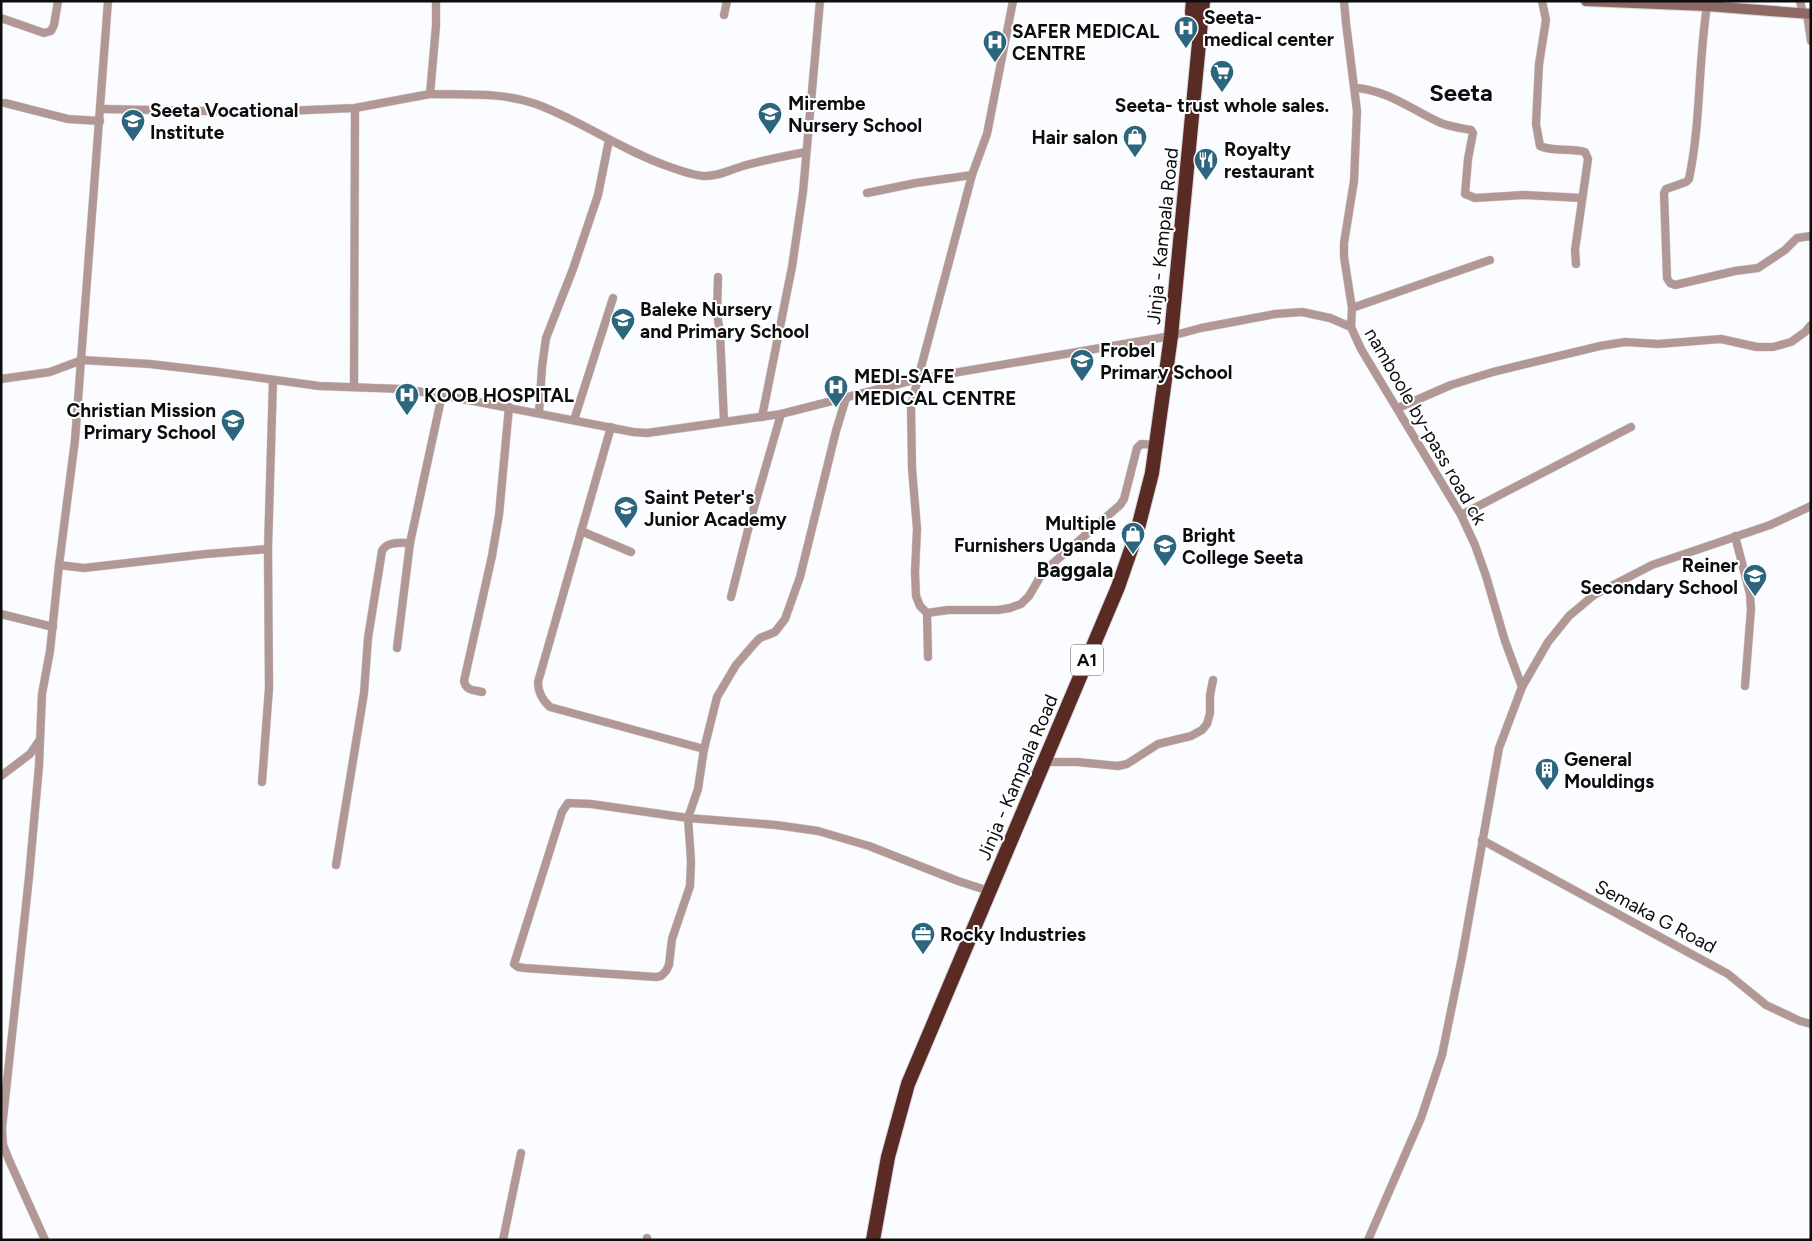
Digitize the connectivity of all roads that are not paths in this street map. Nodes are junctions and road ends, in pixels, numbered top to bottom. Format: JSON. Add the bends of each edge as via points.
{"nodes":[{"id":1,"x":58,"y":1,"type":"edge"},
{"id":2,"x":108,"y":1,"type":"edge"},
{"id":3,"x":436,"y":1,"type":"edge"},
{"id":4,"x":727,"y":1,"type":"edge"},
{"id":5,"x":820,"y":1,"type":"edge"},
{"id":6,"x":1013,"y":1,"type":"edge"},
{"id":7,"x":1193,"y":1,"type":"edge"},
{"id":8,"x":1203,"y":1,"type":"edge"},
{"id":9,"x":1344,"y":1,"type":"edge"},
{"id":10,"x":1542,"y":1,"type":"edge"},
{"id":11,"x":1586,"y":1,"type":"edge"},
{"id":12,"x":1800,"y":1,"type":"edge"},
{"id":13,"x":1707,"y":6,"type":"junction"},
{"id":14,"x":1807,"y":14,"type":"edge"},
{"id":15,"x":724,"y":15,"type":"dead end"},
{"id":16,"x":1,"y":18,"type":"edge"},
{"id":17,"x":1811,"y":41,"type":"edge"},
{"id":18,"x":1200,"y":53,"type":"junction"},
{"id":19,"x":1355,"y":88,"type":"junction"},
{"id":20,"x":430,"y":94,"type":"junction"},
{"id":21,"x":5,"y":103,"type":"dead end"},
{"id":22,"x":102,"y":108,"type":"junction"},
{"id":23,"x":355,"y":108,"type":"junction"},
{"id":24,"x":100,"y":121,"type":"junction"},
{"id":25,"x":609,"y":140,"type":"junction"},
{"id":26,"x":806,"y":152,"type":"junction"},
{"id":27,"x":972,"y":176,"type":"junction"},
{"id":28,"x":867,"y":193,"type":"dead end"},
{"id":29,"x":1582,"y":198,"type":"junction"},
{"id":30,"x":1811,"y":236,"type":"edge"},
{"id":31,"x":1490,"y":260,"type":"dead end"},
{"id":32,"x":1576,"y":264,"type":"dead end"},
{"id":33,"x":718,"y":277,"type":"dead end"},
{"id":34,"x":613,"y":298,"type":"dead end"},
{"id":35,"x":1352,"y":308,"type":"junction"},
{"id":36,"x":1811,"y":325,"type":"edge"},
{"id":37,"x":1351,"y":327,"type":"junction"},
{"id":38,"x":1171,"y":336,"type":"junction"},
{"id":39,"x":82,"y":360,"type":"junction"},
{"id":40,"x":1,"y":379,"type":"edge"},
{"id":41,"x":918,"y":379,"type":"junction"},
{"id":42,"x":273,"y":380,"type":"junction"},
{"id":43,"x":354,"y":387,"type":"junction"},
{"id":44,"x":442,"y":395,"type":"junction"},
{"id":45,"x":846,"y":398,"type":"junction"},
{"id":46,"x":508,"y":407,"type":"junction"},
{"id":47,"x":1398,"y":408,"type":"junction"},
{"id":48,"x":539,"y":413,"type":"junction"},
{"id":49,"x":781,"y":414,"type":"junction"},
{"id":50,"x":762,"y":417,"type":"junction"},
{"id":51,"x":574,"y":420,"type":"junction"},
{"id":52,"x":724,"y":422,"type":"junction"},
{"id":53,"x":611,"y":427,"type":"junction"},
{"id":54,"x":1631,"y":427,"type":"dead end"},
{"id":55,"x":1155,"y":444,"type":"junction"},
{"id":56,"x":1811,"y":506,"type":"edge"},
{"id":57,"x":1461,"y":515,"type":"junction"},
{"id":58,"x":581,"y":531,"type":"junction"},
{"id":59,"x":1735,"y":536,"type":"junction"},
{"id":60,"x":410,"y":543,"type":"junction"},
{"id":61,"x":268,"y":549,"type":"junction"},
{"id":62,"x":631,"y":552,"type":"dead end"},
{"id":63,"x":59,"y":564,"type":"junction"},
{"id":64,"x":731,"y":597,"type":"dead end"},
{"id":65,"x":927,"y":613,"type":"junction"},
{"id":66,"x":1,"y":614,"type":"edge"},
{"id":67,"x":53,"y":627,"type":"junction"},
{"id":68,"x":397,"y":648,"type":"dead end"},
{"id":69,"x":928,"y":656,"type":"dead end"},
{"id":70,"x":1213,"y":680,"type":"dead end"},
{"id":71,"x":1745,"y":686,"type":"dead end"},
{"id":72,"x":1522,"y":687,"type":"junction"},
{"id":73,"x":482,"y":692,"type":"dead end"},
{"id":74,"x":39,"y":741,"type":"junction"},
{"id":75,"x":704,"y":749,"type":"junction"},
{"id":76,"x":1043,"y":762,"type":"junction"},
{"id":77,"x":1,"y":776,"type":"edge"},
{"id":78,"x":262,"y":782,"type":"dead end"},
{"id":79,"x":688,"y":818,"type":"junction"},
{"id":80,"x":1482,"y":840,"type":"junction"},
{"id":81,"x":336,"y":864,"type":"dead end"},
{"id":82,"x":989,"y":892,"type":"junction"},
{"id":83,"x":1811,"y":1024,"type":"edge"},
{"id":84,"x":521,"y":1153,"type":"dead end"},
{"id":85,"x":45,"y":1240,"type":"edge"},
{"id":86,"x":503,"y":1240,"type":"edge"},
{"id":87,"x":873,"y":1240,"type":"edge"},
{"id":88,"x":1368,"y":1240,"type":"edge"}],
"edges":[{"from":1,"to":16,"type":"street","via":[[51,31],[44,33]]},
{"from":2,"to":22,"type":"street"},
{"from":3,"to":20,"type":"street"},
{"from":4,"to":15,"type":"street"},
{"from":5,"to":26,"type":"street"},
{"from":6,"to":27,"type":"street","via":[[987,134]]},
{"from":7,"to":18,"type":"highway","name":"Jinja - Kampala Road","number":"A1"},
{"from":8,"to":18,"type":"highway","name":"Jinja - Kampala Road","number":"A1"},
{"from":9,"to":19,"type":"street"},
{"from":10,"to":29,"type":"street","via":[[1546,20],[1539,64],[1537,138],[1540,146],[1545,148],[1585,152],[1588,159]]},
{"from":11,"to":13,"type":"main road"},
{"from":12,"to":14,"type":"street"},
{"from":13,"to":14,"type":"main road"},
{"from":13,"to":30,"type":"street","via":[[1695,151],[1689,179],[1666,189],[1664,193],[1666,278],[1675,285],[1758,268],[1797,238]]},
{"from":14,"to":17,"type":"street"},
{"from":18,"to":38,"type":"highway","name":"Jinja - Kampala Road","number":"A1"},
{"from":19,"to":29,"type":"street","via":[[1384,94],[1443,124],[1471,130],[1467,196]]},
{"from":19,"to":35,"type":"street","via":[[1354,181],[1344,257]]},
{"from":20,"to":23,"type":"street"},
{"from":20,"to":25,"type":"street","via":[[509,96],[536,104]]},
{"from":21,"to":24,"type":"street","via":[[68,118]]},
{"from":22,"to":23,"type":"street","via":[[260,112]]},
{"from":22,"to":24,"type":"street"},
{"from":23,"to":43,"type":"street"},
{"from":24,"to":39,"type":"street"},
{"from":25,"to":26,"type":"street","via":[[652,161],[705,176]]},
{"from":25,"to":48,"type":"street","via":[[598,195],[546,338]]},
{"from":26,"to":50,"type":"street","via":[[792,267]]},
{"from":27,"to":28,"type":"street"},
{"from":27,"to":41,"type":"street"},
{"from":29,"to":32,"type":"street"},
{"from":31,"to":35,"type":"street"},
{"from":33,"to":52,"type":"street"},
{"from":34,"to":51,"type":"street"},
{"from":35,"to":37,"type":"street"},
{"from":36,"to":47,"type":"street","via":[[1791,342],[1773,347],[1756,347],[1721,339],[1600,346],[1493,372]]},
{"from":37,"to":38,"type":"street","name":"namboole by-pass road ck","via":[[1302,312],[1275,314]]},
{"from":37,"to":47,"type":"street","name":"namboole by-pass road ck"},
{"from":38,"to":41,"type":"street","name":"namboole by-pass road ck"},
{"from":38,"to":55,"type":"highway","name":"Jinja - Kampala Road","number":"A1"},
{"from":39,"to":40,"type":"street","via":[[50,372]]},
{"from":39,"to":42,"type":"street","name":"namboole by-pass road ck","via":[[186,368]]},
{"from":39,"to":63,"type":"street","via":[[76,440]]},
{"from":41,"to":45,"type":"street","name":"namboole by-pass road ck"},
{"from":41,"to":65,"type":"street","via":[[911,406],[917,529],[915,572],[916,596]]},
{"from":42,"to":43,"type":"street","name":"namboole by-pass road ck"},
{"from":42,"to":61,"type":"street"},
{"from":43,"to":44,"type":"street","name":"namboole by-pass road ck"},
{"from":44,"to":46,"type":"street","name":"namboole by-pass road ck"},
{"from":44,"to":60,"type":"street"},
{"from":45,"to":49,"type":"street","name":"namboole by-pass road ck"},
{"from":45,"to":75,"type":"street","via":[[800,577],[785,619],[776,632],[760,638],[736,665],[717,697]]},
{"from":46,"to":48,"type":"street","name":"namboole by-pass road ck"},
{"from":46,"to":73,"type":"street","via":[[499,515],[464,682],[468,689]]},
{"from":47,"to":57,"type":"street","name":"namboole by-pass road ck"},
{"from":48,"to":51,"type":"street","name":"namboole by-pass road ck"},
{"from":49,"to":50,"type":"street","name":"namboole by-pass road ck"},
{"from":49,"to":64,"type":"street"},
{"from":50,"to":52,"type":"street","name":"namboole by-pass road ck"},
{"from":51,"to":53,"type":"street","name":"namboole by-pass road ck"},
{"from":52,"to":53,"type":"street","name":"namboole by-pass road ck","via":[[647,433]]},
{"from":53,"to":58,"type":"street"},
{"from":54,"to":57,"type":"street"},
{"from":55,"to":65,"type":"street","via":[[1141,444],[1135,452],[1120,505],[1043,572],[1021,604],[998,610]]},
{"from":55,"to":76,"type":"highway","name":"Jinja - Kampala Road","number":"A1","via":[[1145,504],[1118,587]]},
{"from":56,"to":59,"type":"street","via":[[1770,525]]},
{"from":57,"to":72,"type":"street","name":"namboole by-pass road ck","via":[[1475,545]]},
{"from":58,"to":62,"type":"street"},
{"from":58,"to":75,"type":"street","via":[[538,682],[538,690],[545,703]]},
{"from":59,"to":71,"type":"street","via":[[1750,594]]},
{"from":59,"to":72,"type":"street","via":[[1652,566],[1594,595],[1569,616],[1548,642]]},
{"from":60,"to":68,"type":"street"},
{"from":60,"to":81,"type":"street","via":[[388,544],[382,551],[368,638],[364,693]]},
{"from":61,"to":63,"type":"street","via":[[84,568]]},
{"from":61,"to":78,"type":"street","via":[[268,688]]},
{"from":63,"to":67,"type":"street"},
{"from":65,"to":69,"type":"street"},
{"from":66,"to":67,"type":"street"},
{"from":67,"to":74,"type":"street","via":[[42,694]]},
{"from":70,"to":76,"type":"street","via":[[1207,724],[1191,736],[1158,744],[1127,764],[1118,766]]},
{"from":72,"to":80,"type":"street","via":[[1499,748]]},
{"from":74,"to":77,"type":"street","via":[[30,754]]},
{"from":74,"to":85,"type":"street","via":[[21,964],[2,1128],[3,1145]]},
{"from":75,"to":79,"type":"street","via":[[698,788]]},
{"from":76,"to":82,"type":"highway","name":"Jinja - Kampala Road","number":"A1"},
{"from":79,"to":79,"type":"street","via":[[690,886],[672,939],[669,965],[661,976],[524,968],[514,964],[562,812],[568,803]]},
{"from":79,"to":82,"type":"street","via":[[818,831],[869,846]]},
{"from":80,"to":83,"type":"street","name":"Semaka G Road","via":[[1728,974],[1766,1006]]},
{"from":80,"to":88,"type":"street","via":[[1442,1055],[1421,1118]]},
{"from":82,"to":87,"type":"highway","name":"Jinja - Kampala Road","number":"A1","via":[[908,1084],[888,1157]]},
{"from":84,"to":86,"type":"street"}]}
